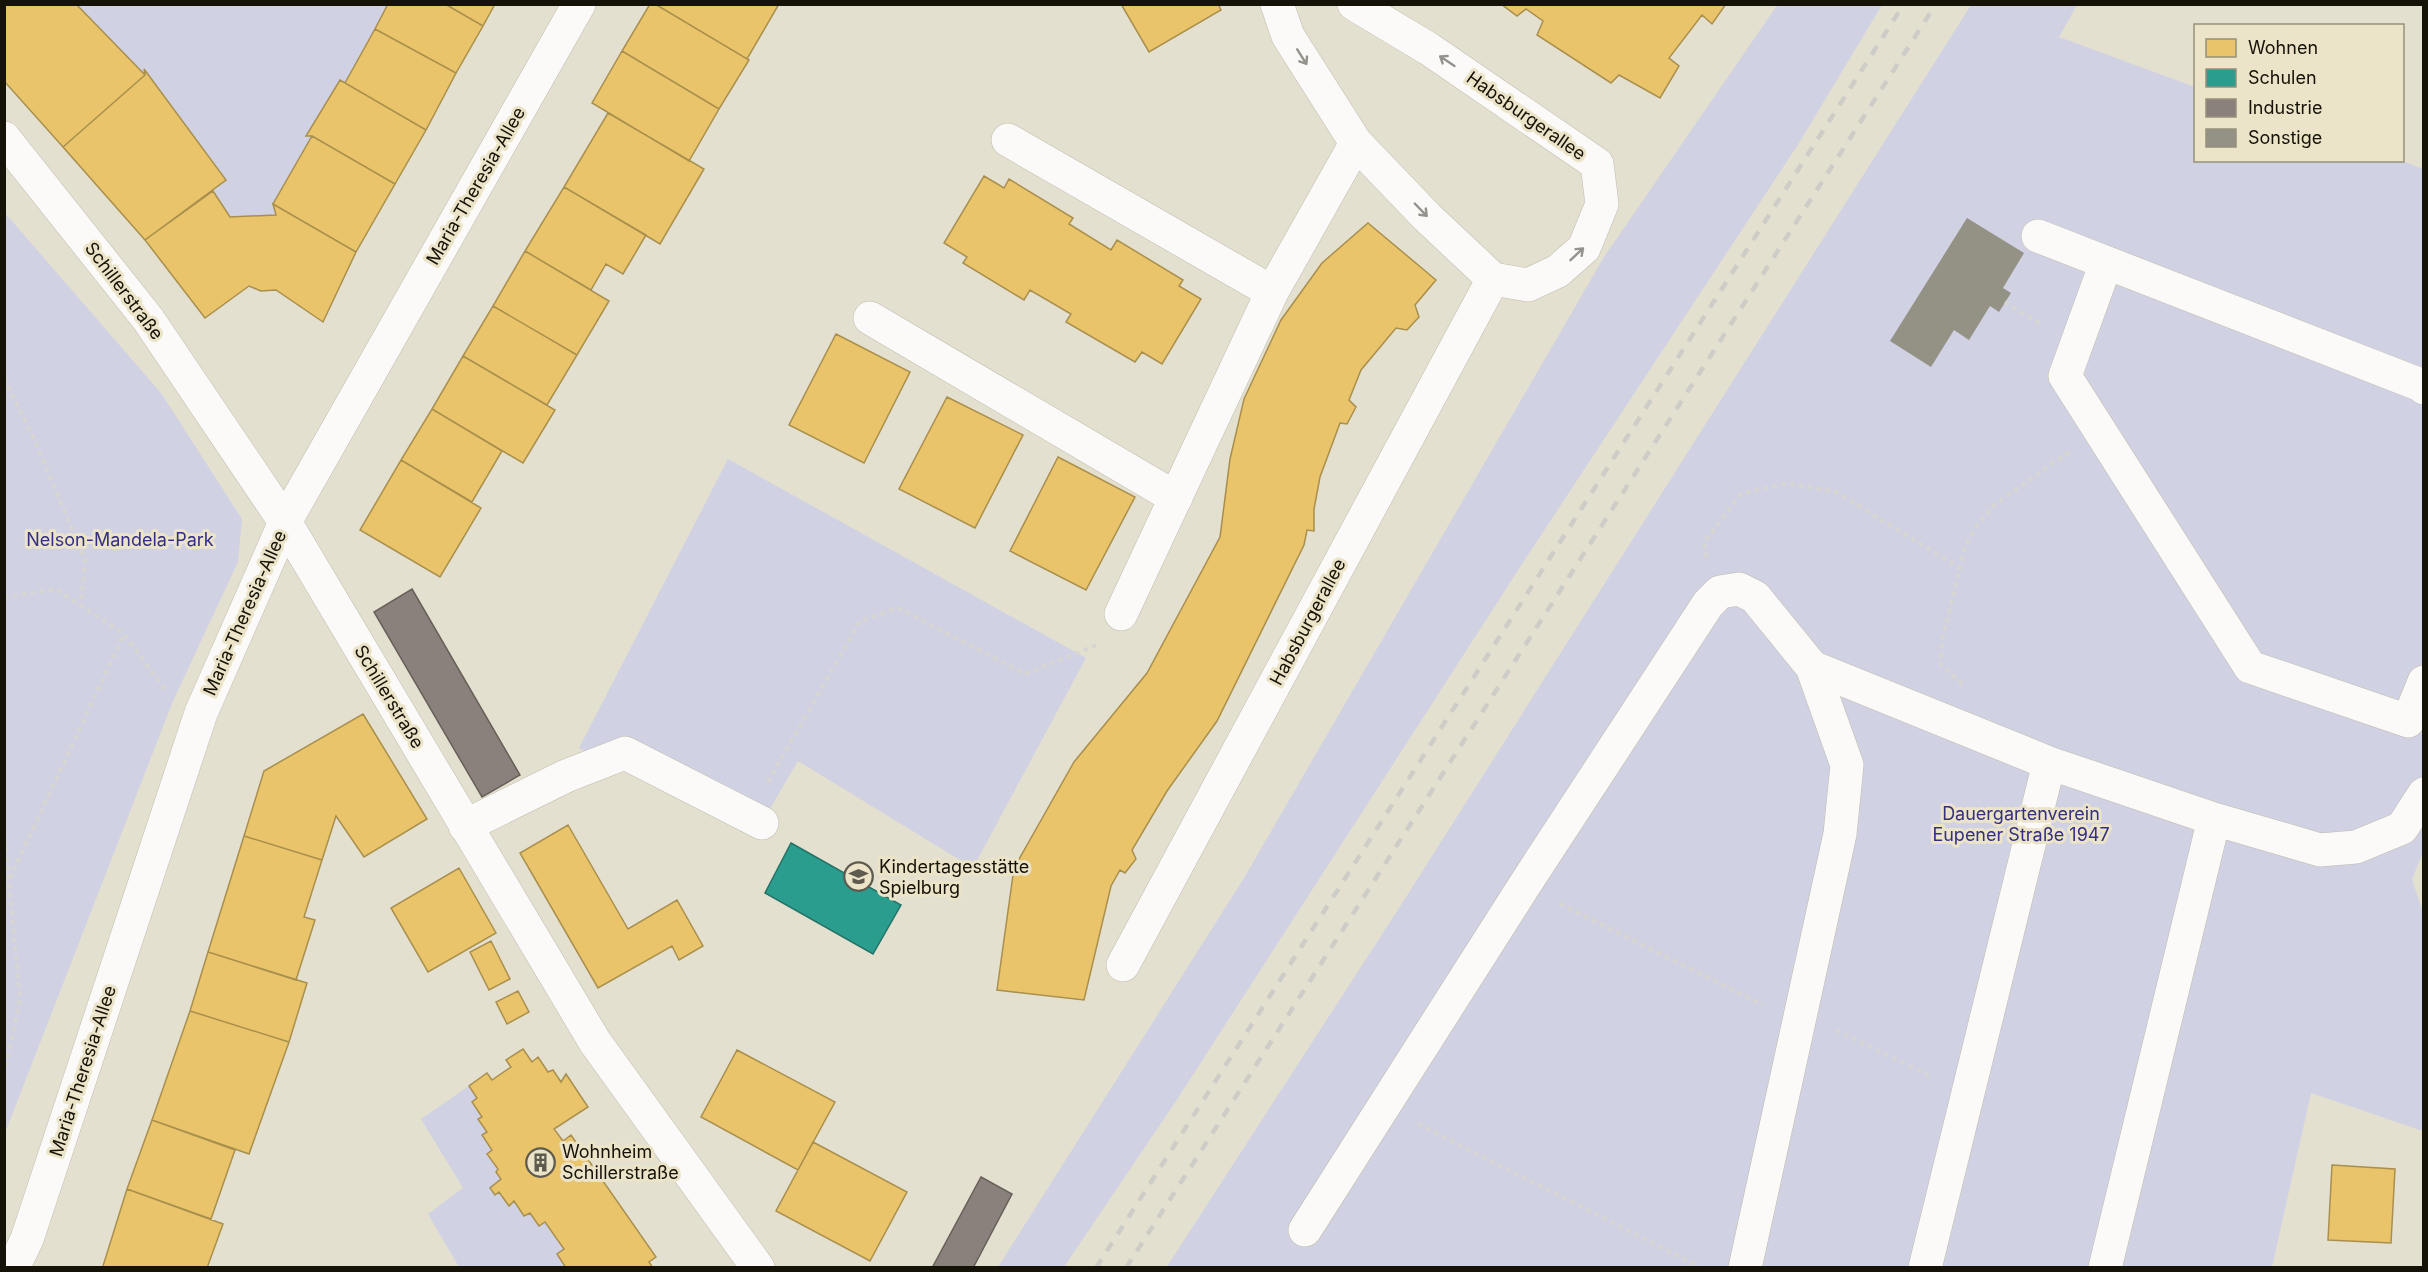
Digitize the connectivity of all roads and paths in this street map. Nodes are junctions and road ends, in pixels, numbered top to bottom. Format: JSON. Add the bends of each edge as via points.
{"nodes":[{"id":1,"x":579,"y":4,"type":"edge"},
{"id":2,"x":1277,"y":4,"type":"edge"},
{"id":3,"x":1354,"y":4,"type":"edge"},
{"id":4,"x":4,"y":138,"type":"edge"},
{"id":5,"x":1008,"y":140,"type":"dead end"},
{"id":6,"x":1356,"y":143,"type":"junction"},
{"id":7,"x":2038,"y":236,"type":"dead end"},
{"id":8,"x":2106,"y":263,"type":"junction"},
{"id":9,"x":1492,"y":279,"type":"junction"},
{"id":10,"x":1272,"y":292,"type":"junction"},
{"id":11,"x":870,"y":318,"type":"dead end"},
{"id":12,"x":4,"y":378,"type":"edge"},
{"id":13,"x":2424,"y":388,"type":"edge"},
{"id":14,"x":2099,"y":431,"type":"junction"},
{"id":15,"x":1176,"y":498,"type":"junction"},
{"id":16,"x":285,"y":522,"type":"junction"},
{"id":17,"x":1704,"y":542,"type":"dead end"},
{"id":18,"x":1959,"y":568,"type":"junction"},
{"id":19,"x":4,"y":597,"type":"edge"},
{"id":20,"x":81,"y":606,"type":"junction"},
{"id":21,"x":1120,"y":614,"type":"joint"},
{"id":22,"x":124,"y":634,"type":"junction"},
{"id":23,"x":1942,"y":640,"type":"dead end"},
{"id":24,"x":1812,"y":667,"type":"junction"},
{"id":25,"x":2424,"y":682,"type":"edge"},
{"id":26,"x":201,"y":714,"type":"junction"},
{"id":27,"x":2049,"y":763,"type":"junction"},
{"id":28,"x":766,"y":785,"type":"dead end"},
{"id":29,"x":2424,"y":794,"type":"edge"},
{"id":30,"x":2214,"y":819,"type":"junction"},
{"id":31,"x":762,"y":823,"type":"dead end"},
{"id":32,"x":465,"y":826,"type":"junction"},
{"id":33,"x":4,"y":830,"type":"edge"},
{"id":34,"x":10,"y":878,"type":"junction"},
{"id":35,"x":1524,"y":886,"type":"junction"},
{"id":36,"x":1123,"y":965,"type":"dead end"},
{"id":37,"x":1799,"y":1018,"type":"junction"},
{"id":38,"x":4,"y":1076,"type":"edge"},
{"id":39,"x":1967,"y":1094,"type":"junction"},
{"id":40,"x":1383,"y":1106,"type":"junction"},
{"id":41,"x":1305,"y":1230,"type":"dead end"},
{"id":42,"x":13,"y":1268,"type":"edge"},
{"id":43,"x":758,"y":1268,"type":"edge"},
{"id":44,"x":1702,"y":1268,"type":"edge"},
{"id":45,"x":1745,"y":1268,"type":"edge"},
{"id":46,"x":1925,"y":1268,"type":"edge"},
{"id":47,"x":2105,"y":1268,"type":"edge"}],
"edges":[{"from":1,"to":16,"type":"street","name":"Maria-Theresia-Allee"},
{"from":2,"to":6,"type":"street","one_way":true,"via":[[1288,36]]},
{"from":9,"to":3,"type":"street","name":"Habsburgerallee","one_way":true,"via":[[1528,285],[1558,271],[1584,248],[1602,204],[1597,164],[1429,49]]},
{"from":4,"to":16,"type":"street","name":"Schillerstraße","via":[[148,319]]},
{"from":5,"to":10,"type":"street"},
{"from":6,"to":9,"type":"street","one_way":true},
{"from":6,"to":10,"type":"street"},
{"from":7,"to":8,"type":"street"},
{"from":8,"to":13,"type":"street"},
{"from":8,"to":14,"type":"street","via":[[2064,376]]},
{"from":9,"to":36,"type":"street","name":"Habsburgerallee"},
{"from":10,"to":15,"type":"street"},
{"from":11,"to":15,"type":"street"},
{"from":12,"to":20,"type":"path","via":[[85,560]]},
{"from":14,"to":18,"type":"path","via":[[1994,506],[1974,529]]},
{"from":14,"to":25,"type":"street","via":[[2250,667],[2408,721]]},
{"from":15,"to":21,"type":"street"},
{"from":16,"to":26,"type":"street","name":"Maria-Theresia-Allee"},
{"from":16,"to":32,"type":"street","name":"Schillerstraße"},
{"from":17,"to":18,"type":"path","via":[[1740,494],[1787,483],[1836,492]]},
{"from":18,"to":23,"type":"path"},
{"from":19,"to":20,"type":"path","via":[[56,589]]},
{"from":20,"to":22,"type":"path"},
{"from":21,"to":28,"type":"path","via":[[1103,643],[1025,674],[898,608],[860,621]]},
{"from":22,"to":26,"type":"path","via":[[173,701]]},
{"from":22,"to":34,"type":"path"},
{"from":24,"to":27,"type":"street"},
{"from":24,"to":35,"type":"street","via":[[1755,597],[1739,589],[1720,592],[1708,604]]},
{"from":24,"to":37,"type":"street","via":[[1847,765],[1840,834]]},
{"from":26,"to":42,"type":"street","name":"Maria-Theresia-Allee","via":[[27,1239]]},
{"from":27,"to":30,"type":"street"},
{"from":27,"to":39,"type":"street"},
{"from":29,"to":30,"type":"street","via":[[2402,828],[2356,847],[2320,850]]},
{"from":30,"to":47,"type":"street"},
{"from":31,"to":32,"type":"street","via":[[625,753],[566,776]]},
{"from":32,"to":43,"type":"street","name":"Schillerstraße","via":[[595,1042]]},
{"from":33,"to":34,"type":"path"},
{"from":34,"to":38,"type":"path","via":[[20,999]]},
{"from":35,"to":37,"type":"path"},
{"from":35,"to":40,"type":"street"},
{"from":37,"to":39,"type":"path"},
{"from":37,"to":45,"type":"street"},
{"from":39,"to":46,"type":"street"},
{"from":40,"to":41,"type":"street"},
{"from":40,"to":44,"type":"path"}]}
